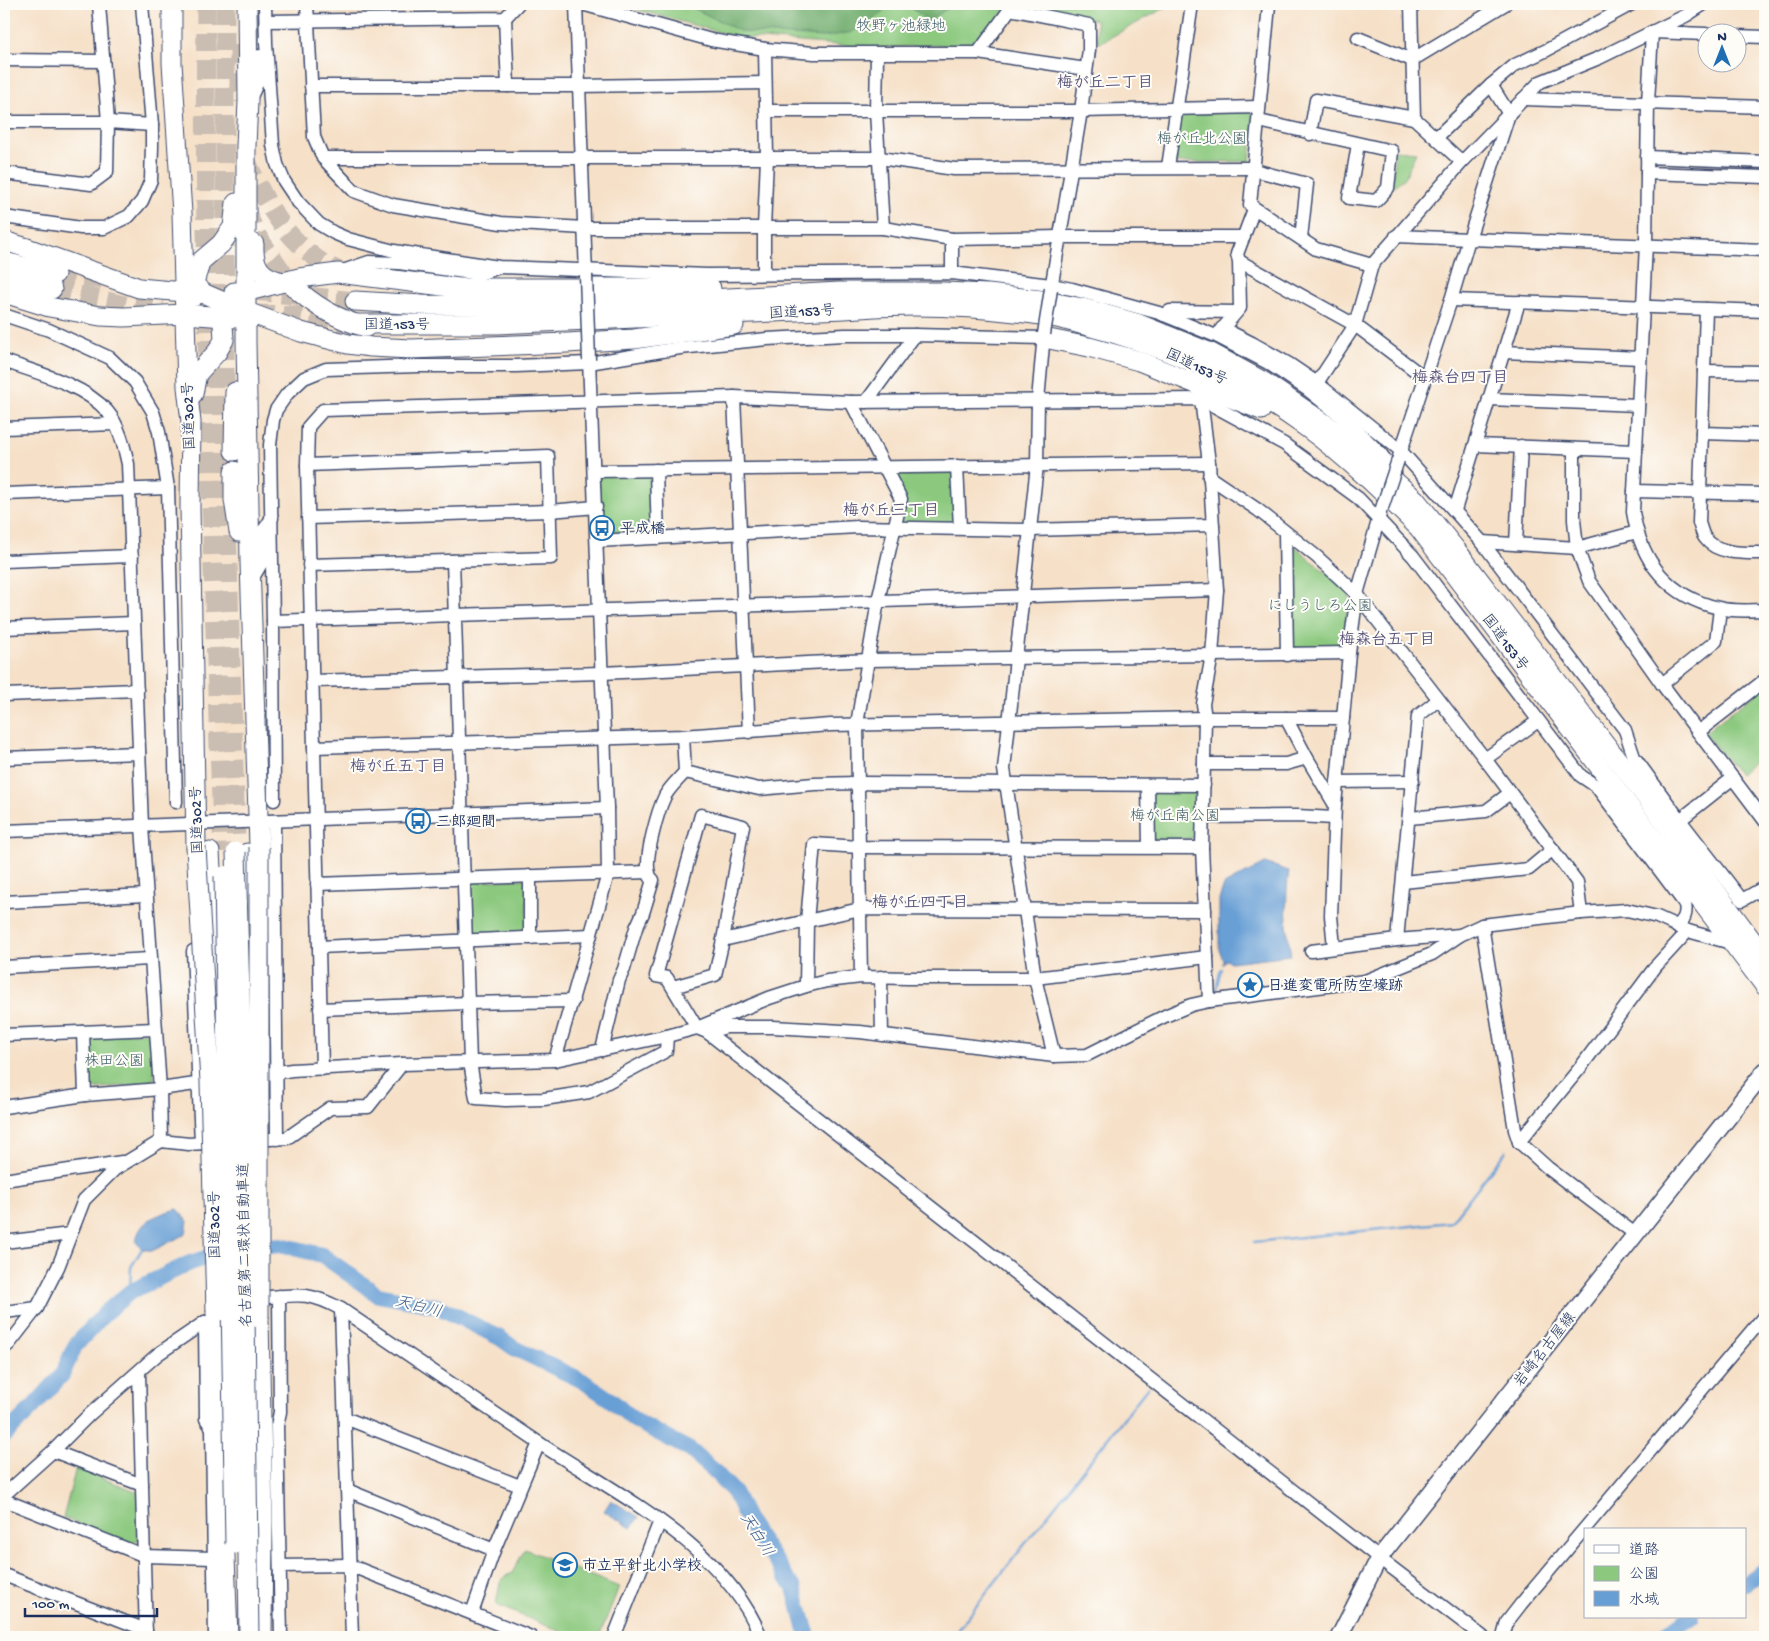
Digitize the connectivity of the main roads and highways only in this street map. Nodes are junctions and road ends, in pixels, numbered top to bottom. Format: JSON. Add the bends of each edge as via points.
{"nodes":[{"id":1,"x":172,"y":4,"type":"edge"},
{"id":2,"x":184,"y":4,"type":"edge"},
{"id":3,"x":236,"y":4,"type":"edge"},
{"id":4,"x":247,"y":4,"type":"edge"},
{"id":5,"x":248,"y":72,"type":"junction"},
{"id":6,"x":248,"y":104,"type":"junction"},
{"id":7,"x":246,"y":146,"type":"junction"},
{"id":8,"x":182,"y":213,"type":"junction"},
{"id":9,"x":4,"y":241,"type":"edge"},
{"id":10,"x":4,"y":262,"type":"edge"},
{"id":11,"x":4,"y":278,"type":"edge"},
{"id":12,"x":288,"y":283,"type":"junction"},
{"id":13,"x":365,"y":284,"type":"tunnel mouth"},
{"id":14,"x":191,"y":287,"type":"junction"},
{"id":15,"x":245,"y":292,"type":"junction"},
{"id":16,"x":4,"y":293,"type":"edge"},
{"id":17,"x":842,"y":300,"type":"junction"},
{"id":18,"x":355,"y":301,"type":"tunnel mouth"},
{"id":19,"x":679,"y":301,"type":"junction"},
{"id":20,"x":185,"y":314,"type":"junction"},
{"id":21,"x":237,"y":318,"type":"junction"},
{"id":22,"x":356,"y":324,"type":"tunnel mouth"},
{"id":23,"x":731,"y":325,"type":"junction"},
{"id":24,"x":1044,"y":336,"type":"road end"},
{"id":25,"x":191,"y":422,"type":"junction"},
{"id":26,"x":1305,"y":426,"type":"junction"},
{"id":27,"x":190,"y":535,"type":"junction"},
{"id":28,"x":244,"y":746,"type":"dead end"},
{"id":29,"x":207,"y":748,"type":"dead end"},
{"id":30,"x":229,"y":850,"type":"junction"},
{"id":31,"x":1762,"y":949,"type":"edge"},
{"id":32,"x":1765,"y":986,"type":"edge"},
{"id":33,"x":234,"y":1059,"type":"junction"},
{"id":34,"x":1765,"y":1070,"type":"edge"},
{"id":35,"x":228,"y":1637,"type":"edge"},
{"id":36,"x":237,"y":1637,"type":"edge"},
{"id":37,"x":249,"y":1637,"type":"edge"},
{"id":38,"x":262,"y":1637,"type":"edge"},
{"id":39,"x":1339,"y":1637,"type":"edge"}],
"edges":[{"from":1,"to":8,"type":"highway","name":"国道302号","via":[[172,63]]},
{"from":2,"to":8,"type":"highway","via":[[188,146]]},
{"from":3,"to":5,"type":"highway"},
{"from":4,"to":5,"type":"highway"},
{"from":5,"to":6,"type":"highway"},
{"from":6,"to":7,"type":"highway"},
{"from":6,"to":14,"type":"highway","via":[[239,138],[233,227],[221,244],[201,261]]},
{"from":7,"to":12,"type":"highway","via":[[253,168],[255,263],[272,280]]},
{"from":7,"to":15,"type":"highway"},
{"from":8,"to":14,"type":"highway","name":"国道302号"},
{"from":9,"to":14,"type":"highway","via":[[139,288]]},
{"from":10,"to":11,"type":"highway","via":[[54,282]]},
{"from":12,"to":15,"type":"highway"},
{"from":12,"to":17,"type":"highway","via":[[338,273],[459,288],[797,288]]},
{"from":12,"to":23,"type":"highway","via":[[330,314],[398,334]]},
{"from":13,"to":19,"type":"highway","via":[[400,292],[470,299],[646,297]]},
{"from":14,"to":15,"type":"highway"},
{"from":14,"to":20,"type":"highway","name":"国道302号"},
{"from":14,"to":21,"type":"highway"},
{"from":15,"to":21,"type":"highway"},
{"from":16,"to":20,"type":"highway","via":[[50,308],[100,316]]},
{"from":17,"to":19,"type":"highway","name":"国道153号"},
{"from":17,"to":22,"type":"highway","name":"国道153号","via":[[497,324]]},
{"from":17,"to":23,"type":"highway","via":[[803,318]]},
{"from":17,"to":26,"type":"highway","name":"国道153号","via":[[1049,316],[1111,332],[1211,370]]},
{"from":17,"to":31,"type":"highway","name":"国道153号","via":[[944,292],[1040,300],[1082,308],[1147,327],[1211,353],[1264,382],[1346,438],[1415,499],[1458,551],[1649,790]]},
{"from":18,"to":19,"type":"highway","name":"国道153号","via":[[527,306]]},
{"from":20,"to":21,"type":"highway"},
{"from":20,"to":25,"type":"highway","name":"国道302号"},
{"from":21,"to":23,"type":"highway","via":[[273,323],[333,340],[411,348],[634,339]]},
{"from":21,"to":25,"type":"highway","via":[[217,352],[197,374]]},
{"from":21,"to":28,"type":"highway","via":[[245,345],[236,355],[234,464]]},
{"from":21,"to":30,"type":"highway","name":"国道302号","via":[[266,821]]},
{"from":24,"to":26,"type":"highway","via":[[1139,362]]},
{"from":25,"to":27,"type":"highway","name":"国道302号"},
{"from":26,"to":32,"type":"highway","name":"国道153号","via":[[1378,486],[1419,528],[1622,808]]},
{"from":27,"to":29,"type":"highway","via":[[198,560],[204,608]]},
{"from":27,"to":30,"type":"highway","name":"国道302号","via":[[192,824]]},
{"from":30,"to":33,"type":"highway","name":"名古屋第二環状自動車道","bridge":true},
{"from":30,"to":35,"type":"highway","name":"国道302号","bridge":true,"via":[[210,1082],[211,1317]]},
{"from":30,"to":38,"type":"highway","name":"国道302号","bridge":true,"via":[[259,1318]]},
{"from":33,"to":36,"type":"highway","name":"名古屋第二環状自動車道","bridge":true},
{"from":33,"to":37,"type":"highway","name":"名古屋第二環状自動車道","bridge":true},
{"from":34,"to":39,"type":"main road","name":"岩崎名古屋線","via":[[1378,1558]]}]}
